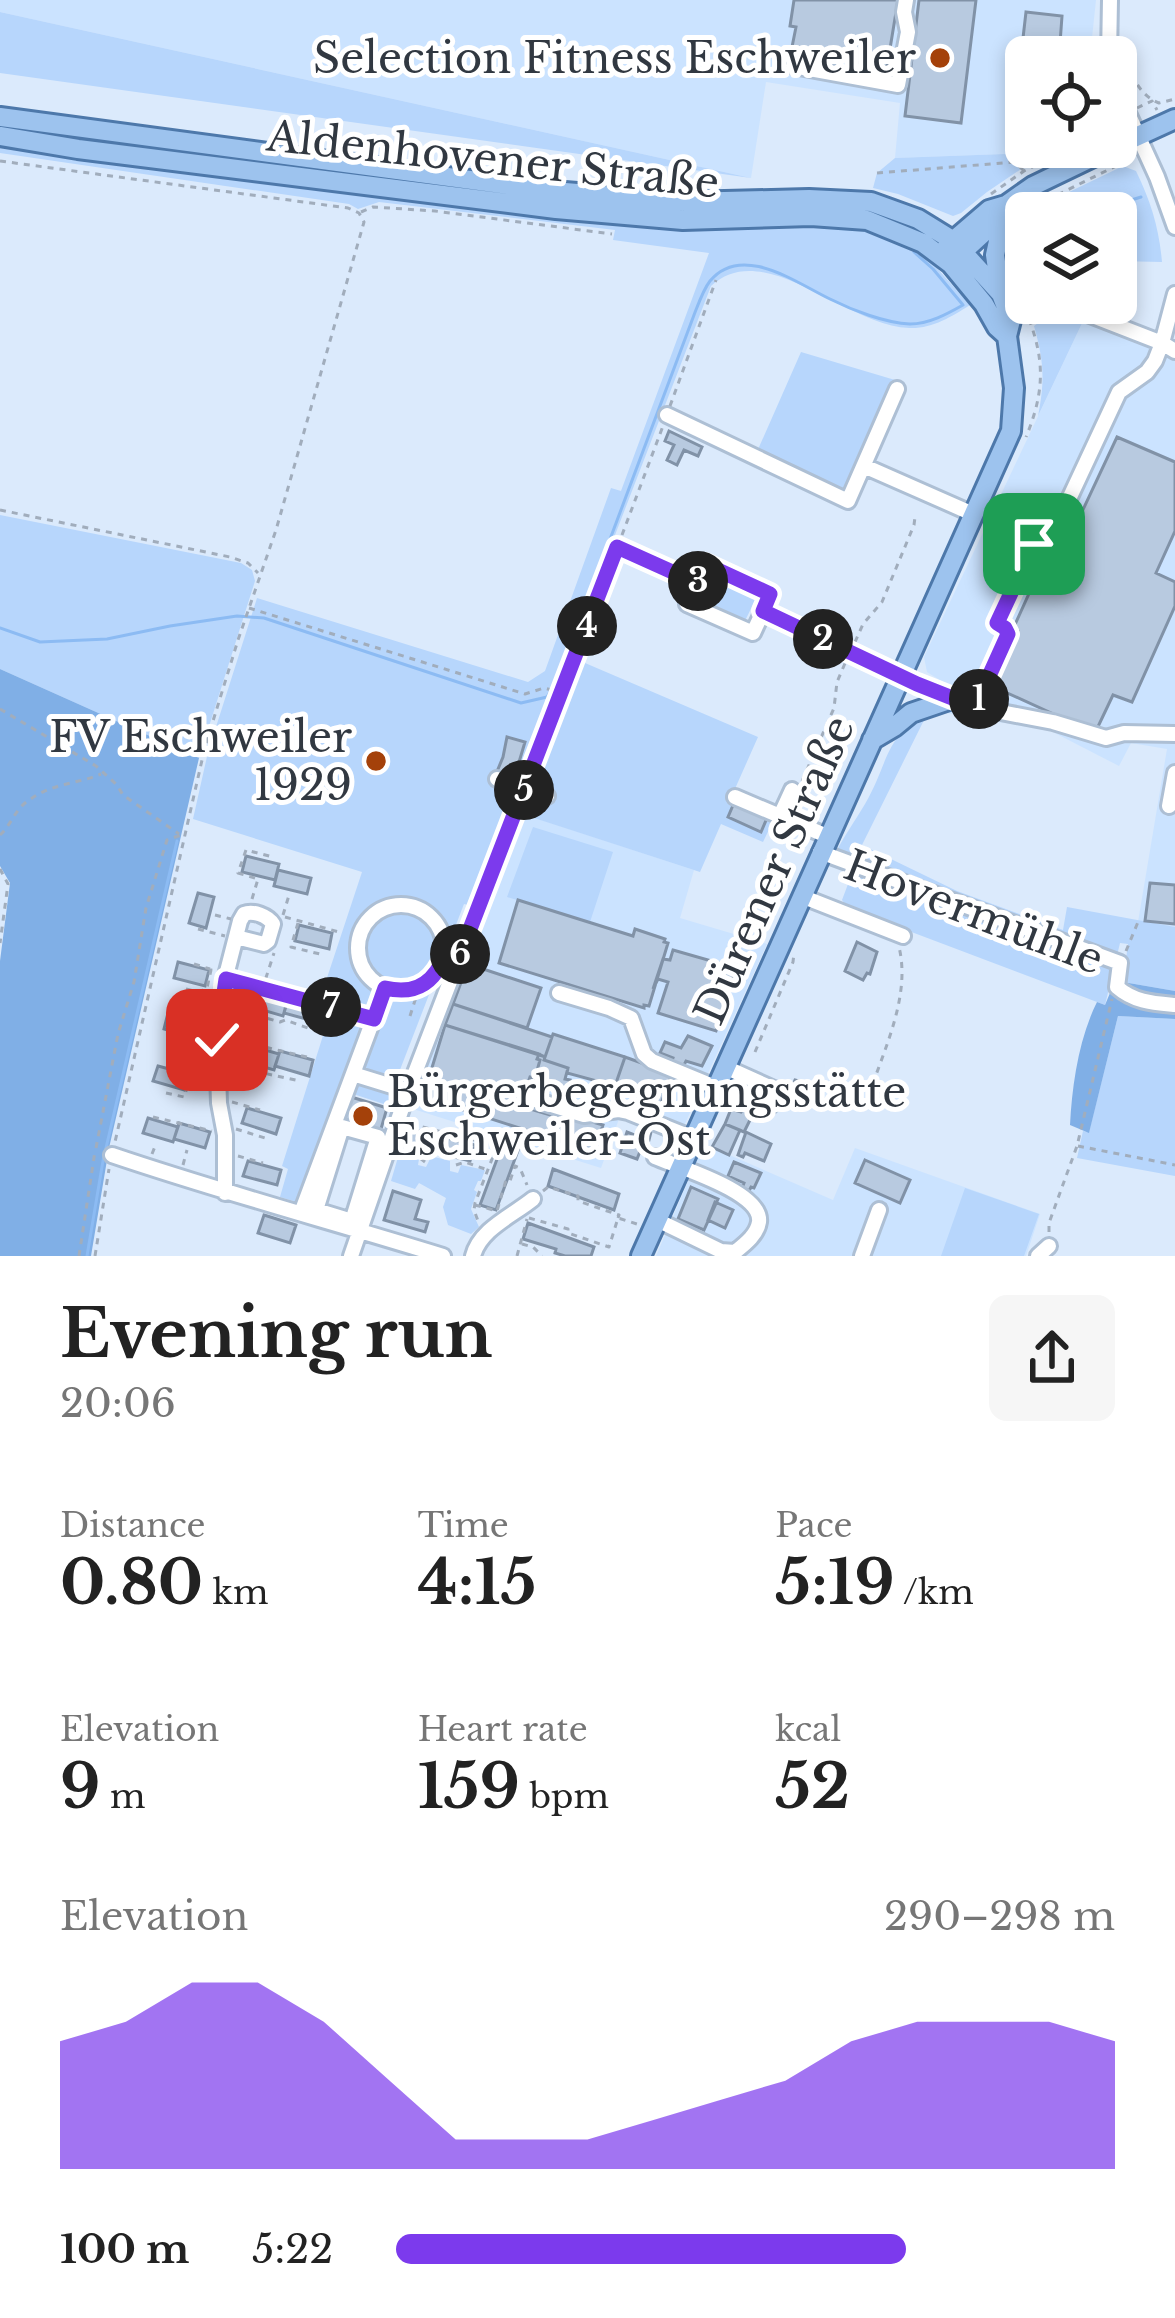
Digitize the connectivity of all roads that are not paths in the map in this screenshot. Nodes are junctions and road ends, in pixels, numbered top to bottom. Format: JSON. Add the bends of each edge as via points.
{"nodes":[{"id":1,"x":906,"y":0,"type":"edge"},
{"id":2,"x":1110,"y":0,"type":"edge"},
{"id":3,"x":1108,"y":36,"type":"edge"},
{"id":4,"x":793,"y":66,"type":"dead end"},
{"id":5,"x":0,"y":117,"type":"edge"},
{"id":6,"x":1175,"y":119,"type":"edge"},
{"id":7,"x":1138,"y":135,"type":"joint"},
{"id":8,"x":0,"y":136,"type":"edge"},
{"id":9,"x":1078,"y":168,"type":"edge"},
{"id":10,"x":998,"y":200,"type":"junction"},
{"id":11,"x":1175,"y":227,"type":"edge"},
{"id":12,"x":952,"y":252,"type":"junction"},
{"id":13,"x":1001,"y":294,"type":"junction"},
{"id":14,"x":1175,"y":295,"type":"edge"},
{"id":15,"x":1112,"y":324,"type":"edge"},
{"id":16,"x":1007,"y":336,"type":"junction"},
{"id":17,"x":1169,"y":347,"type":"edge"},
{"id":18,"x":897,"y":389,"type":"dead end"},
{"id":19,"x":667,"y":415,"type":"dead end"},
{"id":20,"x":864,"y":466,"type":"junction"},
{"id":21,"x":974,"y":514,"type":"junction"},
{"id":22,"x":617,"y":547,"type":"road end"},
{"id":23,"x":697,"y":583,"type":"junction"},
{"id":24,"x":763,"y":611,"type":"junction"},
{"id":25,"x":900,"y":675,"type":"junction"},
{"id":26,"x":952,"y":699,"type":"junction"},
{"id":27,"x":975,"y":707,"type":"junction"},
{"id":28,"x":1175,"y":734,"type":"edge"},
{"id":29,"x":872,"y":740,"type":"junction"},
{"id":30,"x":1175,"y":773,"type":"edge"},
{"id":31,"x":496,"y":779,"type":"dead end"},
{"id":32,"x":524,"y":789,"type":"junction"},
{"id":33,"x":792,"y":790,"type":"dead end"},
{"id":34,"x":548,"y":796,"type":"dead end"},
{"id":35,"x":735,"y":797,"type":"dead end"},
{"id":36,"x":1169,"y":806,"type":"dead end"},
{"id":37,"x":780,"y":816,"type":"junction"},
{"id":38,"x":824,"y":844,"type":"junction"},
{"id":39,"x":801,"y":896,"type":"junction"},
{"id":40,"x":339,"y":932,"type":"road end"},
{"id":41,"x":899,"y":934,"type":"road end"},
{"id":42,"x":236,"y":938,"type":"junction"},
{"id":43,"x":359,"y":938,"type":"junction"},
{"id":44,"x":448,"y":966,"type":"junction"},
{"id":45,"x":385,"y":988,"type":"junction"},
{"id":46,"x":559,"y":994,"type":"dead end"},
{"id":47,"x":1175,"y":1005,"type":"edge"},
{"id":48,"x":725,"y":1067,"type":"junction"},
{"id":49,"x":353,"y":1074,"type":"junction"},
{"id":50,"x":716,"y":1088,"type":"junction"},
{"id":51,"x":408,"y":1091,"type":"junction"},
{"id":52,"x":532,"y":1099,"type":"dead end"},
{"id":53,"x":335,"y":1134,"type":"junction"},
{"id":54,"x":693,"y":1138,"type":"junction"},
{"id":55,"x":389,"y":1148,"type":"junction"},
{"id":56,"x":112,"y":1155,"type":"road end"},
{"id":57,"x":655,"y":1157,"type":"dead end"},
{"id":58,"x":680,"y":1168,"type":"junction"},
{"id":59,"x":225,"y":1193,"type":"junction"},
{"id":60,"x":533,"y":1199,"type":"road end"},
{"id":61,"x":879,"y":1210,"type":"dead end"},
{"id":62,"x":301,"y":1213,"type":"junction"},
{"id":63,"x":655,"y":1225,"type":"junction"},
{"id":64,"x":361,"y":1231,"type":"junction"},
{"id":65,"x":352,"y":1256,"type":"edge"},
{"id":66,"x":443,"y":1256,"type":"edge"},
{"id":67,"x":473,"y":1256,"type":"edge"},
{"id":68,"x":641,"y":1256,"type":"edge"},
{"id":69,"x":862,"y":1256,"type":"edge"}],
"edges":[{"from":1,"to":4,"type":"street","via":[[898,85]]},
{"from":2,"to":3,"type":"street"},
{"from":5,"to":12,"type":"main road","name":"Aldenhovener Straße","via":[[553,191],[685,202],[871,202],[918,219]]},
{"from":6,"to":7,"type":"main road"},
{"from":7,"to":11,"type":"street"},
{"from":8,"to":12,"type":"main road","name":"Aldenhovener Straße","via":[[556,209],[683,220],[867,220]]},
{"from":9,"to":10,"type":"main road"},
{"from":10,"to":12,"type":"main road"},
{"from":10,"to":13,"type":"main road","name":"Dürener Straße"},
{"from":12,"to":13,"type":"main road"},
{"from":12,"to":16,"type":"main road","name":"Aldenhovener Straße"},
{"from":13,"to":16,"type":"main road","name":"Dürener Straße"},
{"from":14,"to":17,"type":"street"},
{"from":15,"to":17,"type":"street"},
{"from":16,"to":21,"type":"main road","name":"Dürener Straße","via":[[1011,431]]},
{"from":17,"to":27,"type":"street","via":[[1119,392],[1048,544],[1034,544],[997,623],[1008,634]]},
{"from":18,"to":20,"type":"street"},
{"from":19,"to":20,"type":"street","via":[[848,501]]},
{"from":20,"to":21,"type":"street"},
{"from":21,"to":25,"type":"main road","name":"Dürener Straße"},
{"from":22,"to":23,"type":"street"},
{"from":23,"to":24,"type":"street","via":[[705,564],[770,594]]},
{"from":23,"to":24,"type":"street","via":[[687,604],[753,633]]},
{"from":24,"to":25,"type":"street"},
{"from":25,"to":26,"type":"street"},
{"from":25,"to":29,"type":"main road","name":"Dürener Straße"},
{"from":26,"to":27,"type":"street"},
{"from":26,"to":29,"type":"main road","via":[[911,713]]},
{"from":27,"to":28,"type":"street","via":[[1106,738]]},
{"from":29,"to":38,"type":"main road","name":"Dürener Straße"},
{"from":30,"to":36,"type":"street"},
{"from":31,"to":32,"type":"street"},
{"from":32,"to":34,"type":"street"},
{"from":32,"to":44,"type":"street"},
{"from":33,"to":37,"type":"street"},
{"from":35,"to":37,"type":"street","name":"Hovermühle"},
{"from":37,"to":38,"type":"street","name":"Hovermühle"},
{"from":38,"to":39,"type":"main road","name":"Dürener Straße"},
{"from":38,"to":47,"type":"street","name":"Hovermühle","via":[[1120,963],[1118,987],[1143,1002]]},
{"from":39,"to":41,"type":"street"},
{"from":39,"to":48,"type":"main road","name":"Dürener Straße"},
{"from":40,"to":43,"type":"street"},
{"from":42,"to":42,"type":"street","via":[[249,912],[277,919],[264,944]]},
{"from":42,"to":59,"type":"street","via":[[221,974],[217,1048]]},
{"from":43,"to":44,"type":"street","via":[[377,913],[409,906],[441,932]]},
{"from":43,"to":45,"type":"street","via":[[363,967]]},
{"from":44,"to":45,"type":"street","via":[[419,988]]},
{"from":44,"to":51,"type":"street"},
{"from":45,"to":49,"type":"street"},
{"from":46,"to":50,"type":"street","via":[[626,1015],[648,1058]]},
{"from":48,"to":50,"type":"main road","name":"Dürener Straße"},
{"from":48,"to":50,"type":"street","via":[[774,1089],[773,1100],[766,1108]]},
{"from":49,"to":51,"type":"street"},
{"from":49,"to":53,"type":"street"},
{"from":50,"to":54,"type":"main road","name":"Dürener Straße"},
{"from":51,"to":55,"type":"street"},
{"from":52,"to":54,"type":"street","via":[[584,1115],[628,1112]]},
{"from":53,"to":55,"type":"street","via":[[342,1127]]},
{"from":53,"to":55,"type":"street","via":[[316,1210],[352,1221]]},
{"from":53,"to":62,"type":"street"},
{"from":54,"to":58,"type":"main road","name":"Dürener Straße"},
{"from":55,"to":64,"type":"street"},
{"from":56,"to":59,"type":"street"},
{"from":57,"to":58,"type":"street"},
{"from":58,"to":63,"type":"main road","name":"Dürener Straße"},
{"from":58,"to":63,"type":"street","via":[[756,1208],[751,1240],[735,1252],[721,1250]]},
{"from":59,"to":62,"type":"street"},
{"from":60,"to":67,"type":"street","via":[[522,1215],[484,1234]]},
{"from":61,"to":69,"type":"street"},
{"from":62,"to":64,"type":"street"},
{"from":63,"to":68,"type":"main road","name":"Dürener Straße"},
{"from":64,"to":65,"type":"street"},
{"from":64,"to":66,"type":"street"}]}
